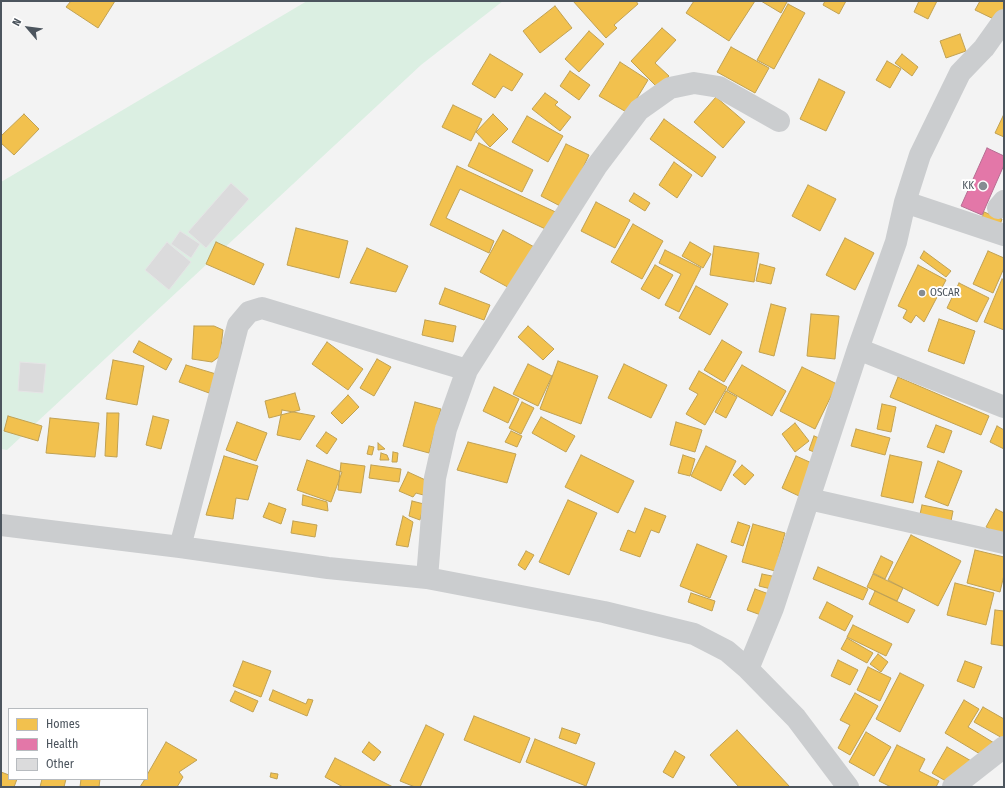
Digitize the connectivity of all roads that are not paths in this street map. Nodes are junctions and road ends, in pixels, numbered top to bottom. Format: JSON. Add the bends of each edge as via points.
{"nodes":[{"id":1,"x":1004,"y":20,"type":"edge"},
{"id":2,"x":779,"y":121,"type":"dead end"},
{"id":3,"x":905,"y":202,"type":"junction"},
{"id":4,"x":1004,"y":235,"type":"edge"},
{"id":5,"x":858,"y":349,"type":"junction"},
{"id":6,"x":467,"y":370,"type":"junction"},
{"id":7,"x":1004,"y":407,"type":"edge"},
{"id":8,"x":809,"y":499,"type":"junction"},
{"id":9,"x":1,"y":525,"type":"edge"},
{"id":10,"x":1004,"y":543,"type":"edge"},
{"id":11,"x":180,"y":547,"type":"junction"},
{"id":12,"x":427,"y":578,"type":"junction"},
{"id":13,"x":748,"y":669,"type":"junction"},
{"id":14,"x":1004,"y":747,"type":"edge"},
{"id":15,"x":848,"y":787,"type":"edge"},
{"id":16,"x":953,"y":787,"type":"edge"}],
"edges":[{"from":1,"to":3,"type":"street","via":[[984,48],[960,73],[920,155]]},
{"from":2,"to":6,"type":"street","via":[[719,88],[694,83],[670,88],[639,110],[596,167]]},
{"from":3,"to":4,"type":"street"},
{"from":3,"to":5,"type":"street","via":[[896,242]]},
{"from":5,"to":7,"type":"street"},
{"from":5,"to":8,"type":"street"},
{"from":6,"to":11,"type":"street","via":[[262,308],[248,312],[238,325]]},
{"from":6,"to":12,"type":"street","via":[[446,429],[435,478]]},
{"from":8,"to":10,"type":"street"},
{"from":8,"to":13,"type":"street","via":[[773,608]]},
{"from":9,"to":11,"type":"street"},
{"from":11,"to":12,"type":"street","via":[[328,568]]},
{"from":12,"to":13,"type":"street","via":[[604,612],[694,634],[727,651]]},
{"from":13,"to":15,"type":"street","via":[[796,718]]},
{"from":14,"to":16,"type":"street"}]}
